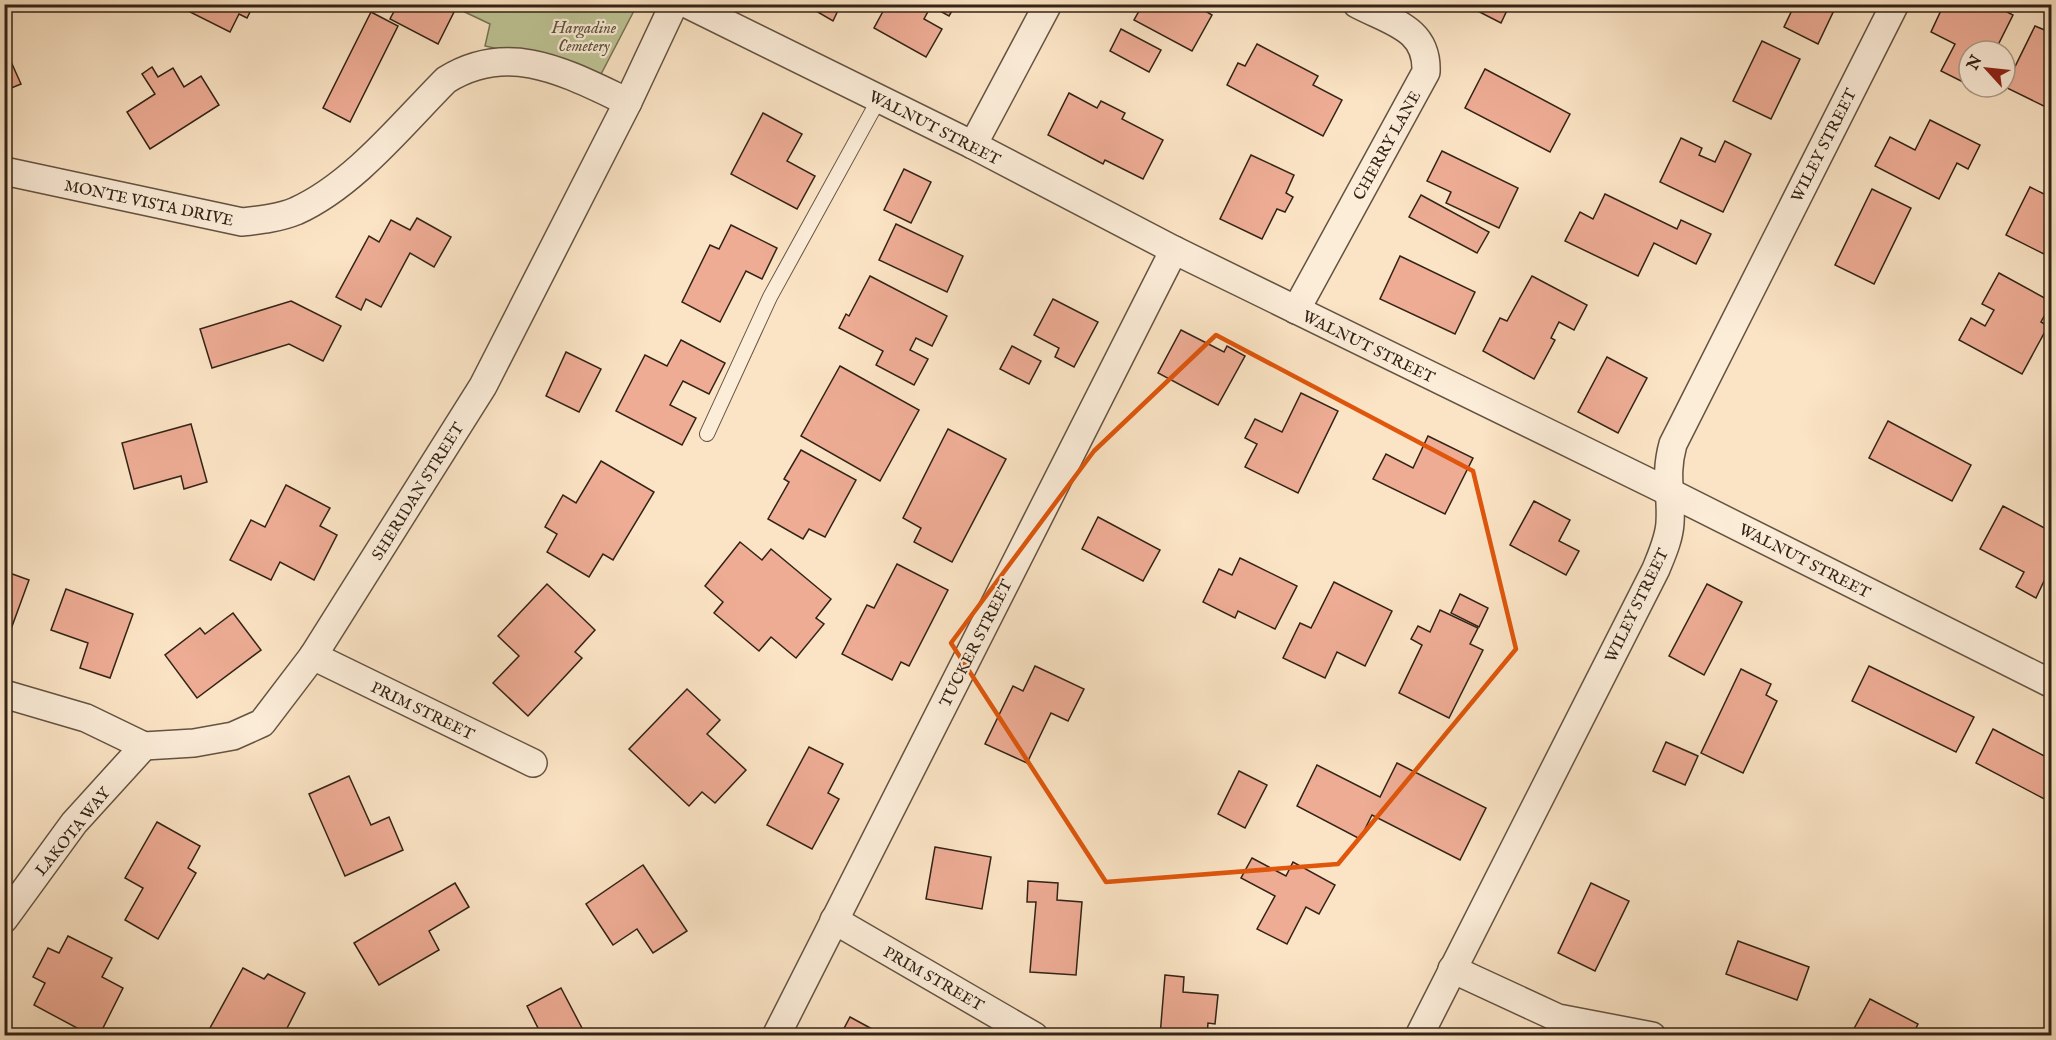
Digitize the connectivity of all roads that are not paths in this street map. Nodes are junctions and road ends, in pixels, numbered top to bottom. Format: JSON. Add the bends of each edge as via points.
{"nodes":[{"id":1,"x":674,"y":4,"type":"edge"},
{"id":2,"x":687,"y":4,"type":"edge"},
{"id":3,"x":1048,"y":4,"type":"edge"},
{"id":4,"x":1357,"y":4,"type":"edge"},
{"id":5,"x":1895,"y":4,"type":"edge"},
{"id":6,"x":879,"y":99,"type":"junction"},
{"id":7,"x":628,"y":102,"type":"junction"},
{"id":8,"x":973,"y":145,"type":"junction"},
{"id":9,"x":4,"y":171,"type":"edge"},
{"id":10,"x":1174,"y":250,"type":"junction"},
{"id":11,"x":1296,"y":310,"type":"junction"},
{"id":12,"x":707,"y":434,"type":"dead end"},
{"id":13,"x":1667,"y":491,"type":"junction"},
{"id":14,"x":313,"y":656,"type":"junction"},
{"id":15,"x":2052,"y":684,"type":"edge"},
{"id":16,"x":4,"y":694,"type":"edge"},
{"id":17,"x":144,"y":746,"type":"junction"},
{"id":18,"x":533,"y":763,"type":"dead end"},
{"id":19,"x":4,"y":919,"type":"edge"},
{"id":20,"x":834,"y":920,"type":"junction"},
{"id":21,"x":1452,"y":969,"type":"junction"},
{"id":22,"x":776,"y":1035,"type":"edge"},
{"id":23,"x":1034,"y":1035,"type":"edge"},
{"id":24,"x":1419,"y":1035,"type":"edge"},
{"id":25,"x":1652,"y":1035,"type":"edge"}],
"edges":[{"from":1,"to":7,"type":"street","name":"SHERIDAN STREET"},
{"from":2,"to":6,"type":"street","name":"WALNUT STREET"},
{"from":3,"to":8,"type":"street"},
{"from":4,"to":11,"type":"street","name":"CHERRY LANE","via":[[1422,42],[1426,72]]},
{"from":5,"to":13,"type":"street","name":"WILEY STREET","via":[[1684,417],[1667,466]]},
{"from":6,"to":8,"type":"street","name":"WALNUT STREET"},
{"from":6,"to":12,"type":"lane","via":[[770,297]]},
{"from":7,"to":9,"type":"street","name":"MONTE VISTA DRIVE","via":[[540,65],[496,60],[463,69],[446,80],[351,175],[297,210],[242,222]]},
{"from":7,"to":14,"type":"street","name":"SHERIDAN STREET","via":[[483,386]]},
{"from":8,"to":10,"type":"street","name":"WALNUT STREET"},
{"from":10,"to":11,"type":"street","name":"WALNUT STREET"},
{"from":10,"to":20,"type":"street","name":"TUCKER STREET"},
{"from":11,"to":13,"type":"street","name":"WALNUT STREET"},
{"from":13,"to":15,"type":"street","name":"WALNUT STREET"},
{"from":13,"to":21,"type":"street","name":"WILEY STREET","via":[[1670,523],[1656,569]]},
{"from":14,"to":17,"type":"street","name":"SHERIDAN STREET","via":[[262,723],[233,736],[194,744]]},
{"from":14,"to":18,"type":"street","name":"PRIM STREET"},
{"from":16,"to":17,"type":"street","name":"SHERIDAN STREET","via":[[86,718]]},
{"from":17,"to":19,"type":"street","name":"LAKOTA WAY","via":[[74,823]]},
{"from":20,"to":22,"type":"street","name":"TUCKER STREET"},
{"from":20,"to":23,"type":"street","name":"PRIM STREET"},
{"from":21,"to":24,"type":"street","name":"WILEY STREET"},
{"from":21,"to":25,"type":"street","via":[[1558,1018]]}]}
